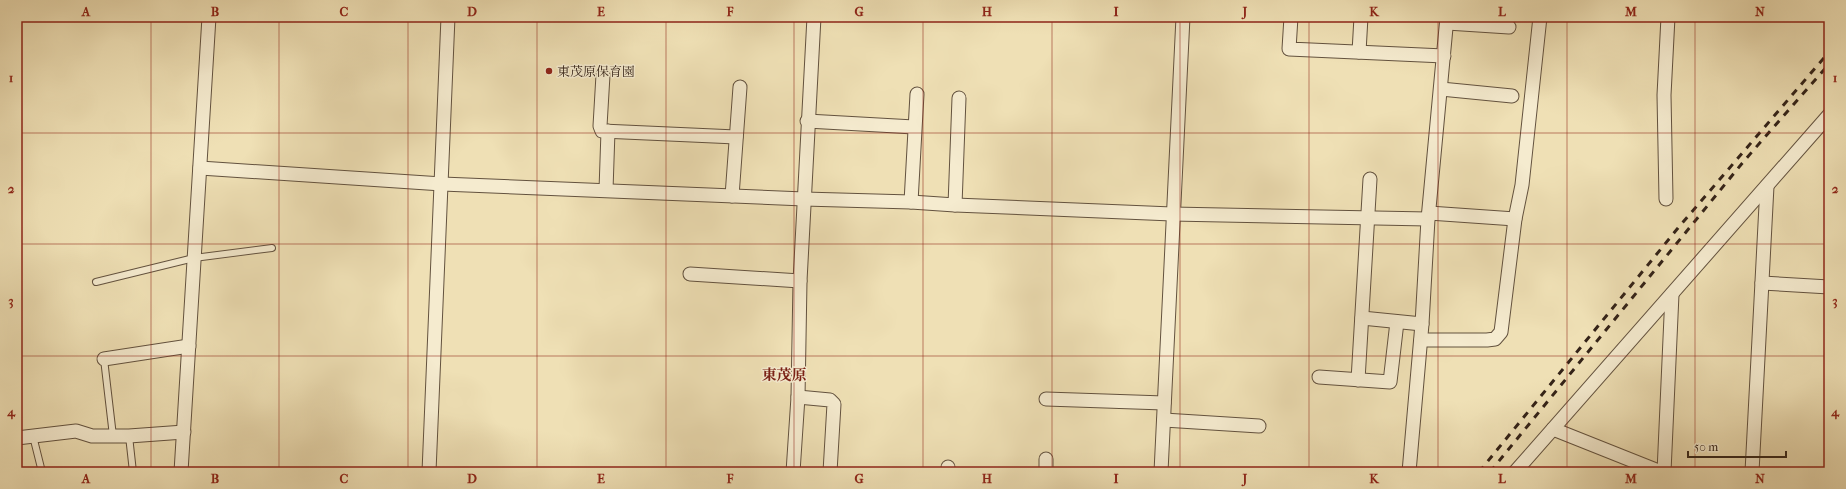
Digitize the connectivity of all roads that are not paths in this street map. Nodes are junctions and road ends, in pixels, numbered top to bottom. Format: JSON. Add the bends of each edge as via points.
{"nodes":[{"id":1,"x":209,"y":17,"type":"edge"},
{"id":2,"x":448,"y":17,"type":"edge"},
{"id":3,"x":814,"y":17,"type":"edge"},
{"id":4,"x":1183,"y":17,"type":"edge"},
{"id":5,"x":1291,"y":17,"type":"edge"},
{"id":6,"x":1361,"y":17,"type":"edge"},
{"id":7,"x":1540,"y":17,"type":"edge"},
{"id":8,"x":1668,"y":17,"type":"edge"},
{"id":9,"x":1447,"y":20,"type":"edge"},
{"id":10,"x":1509,"y":27,"type":"dead end"},
{"id":11,"x":1359,"y":52,"type":"junction"},
{"id":12,"x":1444,"y":56,"type":"junction"},
{"id":13,"x":603,"y":74,"type":"dead end"},
{"id":14,"x":740,"y":87,"type":"dead end"},
{"id":15,"x":1441,"y":89,"type":"junction"},
{"id":16,"x":917,"y":94,"type":"dead end"},
{"id":17,"x":1512,"y":96,"type":"dead end"},
{"id":18,"x":959,"y":98,"type":"dead end"},
{"id":19,"x":1829,"y":116,"type":"edge"},
{"id":20,"x":807,"y":121,"type":"junction"},
{"id":21,"x":914,"y":126,"type":"junction"},
{"id":22,"x":608,"y":131,"type":"junction"},
{"id":23,"x":736,"y":137,"type":"junction"},
{"id":24,"x":200,"y":168,"type":"junction"},
{"id":25,"x":1370,"y":179,"type":"dead end"},
{"id":26,"x":442,"y":184,"type":"junction"},
{"id":27,"x":1767,"y":186,"type":"junction"},
{"id":28,"x":606,"y":190,"type":"junction"},
{"id":29,"x":732,"y":196,"type":"junction"},
{"id":30,"x":804,"y":199,"type":"junction"},
{"id":31,"x":1666,"y":199,"type":"dead end"},
{"id":32,"x":911,"y":202,"type":"junction"},
{"id":33,"x":955,"y":205,"type":"junction"},
{"id":34,"x":1172,"y":214,"type":"junction"},
{"id":35,"x":1429,"y":216,"type":"junction"},
{"id":36,"x":1368,"y":219,"type":"junction"},
{"id":37,"x":1515,"y":219,"type":"junction"},
{"id":38,"x":272,"y":248,"type":"dead end"},
{"id":39,"x":194,"y":258,"type":"junction"},
{"id":40,"x":690,"y":274,"type":"dead end"},
{"id":41,"x":800,"y":281,"type":"junction"},
{"id":42,"x":96,"y":282,"type":"dead end"},
{"id":43,"x":1762,"y":283,"type":"junction"},
{"id":44,"x":1829,"y":287,"type":"edge"},
{"id":45,"x":1672,"y":294,"type":"junction"},
{"id":46,"x":1362,"y":318,"type":"junction"},
{"id":47,"x":1397,"y":322,"type":"junction"},
{"id":48,"x":1422,"y":324,"type":"junction"},
{"id":49,"x":1421,"y":340,"type":"junction"},
{"id":50,"x":189,"y":346,"type":"junction"},
{"id":51,"x":104,"y":360,"type":"joint"},
{"id":52,"x":1319,"y":377,"type":"dead end"},
{"id":53,"x":1358,"y":380,"type":"junction"},
{"id":54,"x":798,"y":397,"type":"junction"},
{"id":55,"x":1046,"y":399,"type":"dead end"},
{"id":56,"x":1164,"y":403,"type":"junction"},
{"id":57,"x":1164,"y":420,"type":"junction"},
{"id":58,"x":1259,"y":426,"type":"dead end"},
{"id":59,"x":1553,"y":428,"type":"junction"},
{"id":60,"x":184,"y":432,"type":"junction"},
{"id":61,"x":33,"y":436,"type":"junction"},
{"id":62,"x":113,"y":436,"type":"junction"},
{"id":63,"x":128,"y":436,"type":"junction"},
{"id":64,"x":17,"y":438,"type":"edge"},
{"id":65,"x":1046,"y":458,"type":"dead end"},
{"id":66,"x":42,"y":472,"type":"edge"},
{"id":67,"x":134,"y":472,"type":"edge"},
{"id":68,"x":181,"y":472,"type":"edge"},
{"id":69,"x":429,"y":472,"type":"edge"},
{"id":70,"x":794,"y":472,"type":"edge"},
{"id":71,"x":830,"y":472,"type":"edge"},
{"id":72,"x":1046,"y":472,"type":"edge"},
{"id":73,"x":1161,"y":472,"type":"edge"},
{"id":74,"x":1409,"y":472,"type":"edge"},
{"id":75,"x":1515,"y":472,"type":"edge"},
{"id":76,"x":1662,"y":472,"type":"edge"},
{"id":77,"x":1752,"y":472,"type":"edge"}],
"edges":[{"from":1,"to":24,"type":"street"},
{"from":2,"to":26,"type":"street"},
{"from":3,"to":20,"type":"street"},
{"from":4,"to":34,"type":"street"},
{"from":5,"to":11,"type":"street","via":[[1289,49]]},
{"from":6,"to":11,"type":"street"},
{"from":7,"to":37,"type":"street","via":[[1522,185]]},
{"from":8,"to":31,"type":"street","via":[[1664,95]]},
{"from":9,"to":10,"type":"street"},
{"from":9,"to":12,"type":"street"},
{"from":11,"to":12,"type":"street"},
{"from":12,"to":15,"type":"street"},
{"from":13,"to":22,"type":"street","via":[[600,126],[602,130]]},
{"from":14,"to":23,"type":"street"},
{"from":15,"to":17,"type":"street"},
{"from":15,"to":35,"type":"street"},
{"from":16,"to":21,"type":"street"},
{"from":18,"to":33,"type":"street"},
{"from":19,"to":27,"type":"street"},
{"from":20,"to":21,"type":"street"},
{"from":20,"to":30,"type":"street"},
{"from":21,"to":32,"type":"street"},
{"from":22,"to":23,"type":"street"},
{"from":22,"to":28,"type":"street"},
{"from":23,"to":29,"type":"street"},
{"from":24,"to":26,"type":"street"},
{"from":24,"to":39,"type":"street"},
{"from":25,"to":36,"type":"street"},
{"from":26,"to":28,"type":"street"},
{"from":26,"to":69,"type":"street"},
{"from":27,"to":43,"type":"street"},
{"from":27,"to":45,"type":"street"},
{"from":28,"to":29,"type":"street"},
{"from":29,"to":30,"type":"street"},
{"from":30,"to":32,"type":"street"},
{"from":30,"to":41,"type":"street"},
{"from":32,"to":33,"type":"street"},
{"from":33,"to":34,"type":"street"},
{"from":34,"to":36,"type":"street"},
{"from":34,"to":56,"type":"street"},
{"from":35,"to":36,"type":"street"},
{"from":35,"to":37,"type":"street"},
{"from":35,"to":48,"type":"street"},
{"from":36,"to":46,"type":"street"},
{"from":37,"to":49,"type":"street","via":[[1501,332],[1495,339],[1487,340]]},
{"from":38,"to":39,"type":"lane"},
{"from":39,"to":42,"type":"lane"},
{"from":39,"to":50,"type":"street"},
{"from":40,"to":41,"type":"street"},
{"from":41,"to":54,"type":"street"},
{"from":43,"to":44,"type":"street"},
{"from":43,"to":77,"type":"street"},
{"from":45,"to":59,"type":"street"},
{"from":45,"to":76,"type":"street"},
{"from":46,"to":47,"type":"street"},
{"from":46,"to":53,"type":"street"},
{"from":47,"to":48,"type":"street"},
{"from":47,"to":53,"type":"street","via":[[1390,382]]},
{"from":48,"to":49,"type":"street"},
{"from":49,"to":74,"type":"street"},
{"from":50,"to":51,"type":"street"},
{"from":50,"to":60,"type":"street"},
{"from":51,"to":62,"type":"lane"},
{"from":52,"to":53,"type":"street"},
{"from":54,"to":70,"type":"street"},
{"from":54,"to":71,"type":"street","via":[[830,400],[834,404]]},
{"from":55,"to":56,"type":"street"},
{"from":56,"to":57,"type":"street"},
{"from":57,"to":58,"type":"street"},
{"from":57,"to":73,"type":"street"},
{"from":59,"to":75,"type":"street"},
{"from":59,"to":76,"type":"street"},
{"from":60,"to":63,"type":"street"},
{"from":60,"to":68,"type":"street"},
{"from":61,"to":62,"type":"street","via":[[76,431],[92,436]]},
{"from":61,"to":64,"type":"street"},
{"from":61,"to":66,"type":"lane"},
{"from":62,"to":63,"type":"street"},
{"from":63,"to":67,"type":"lane"},
{"from":65,"to":72,"type":"street"}]}
